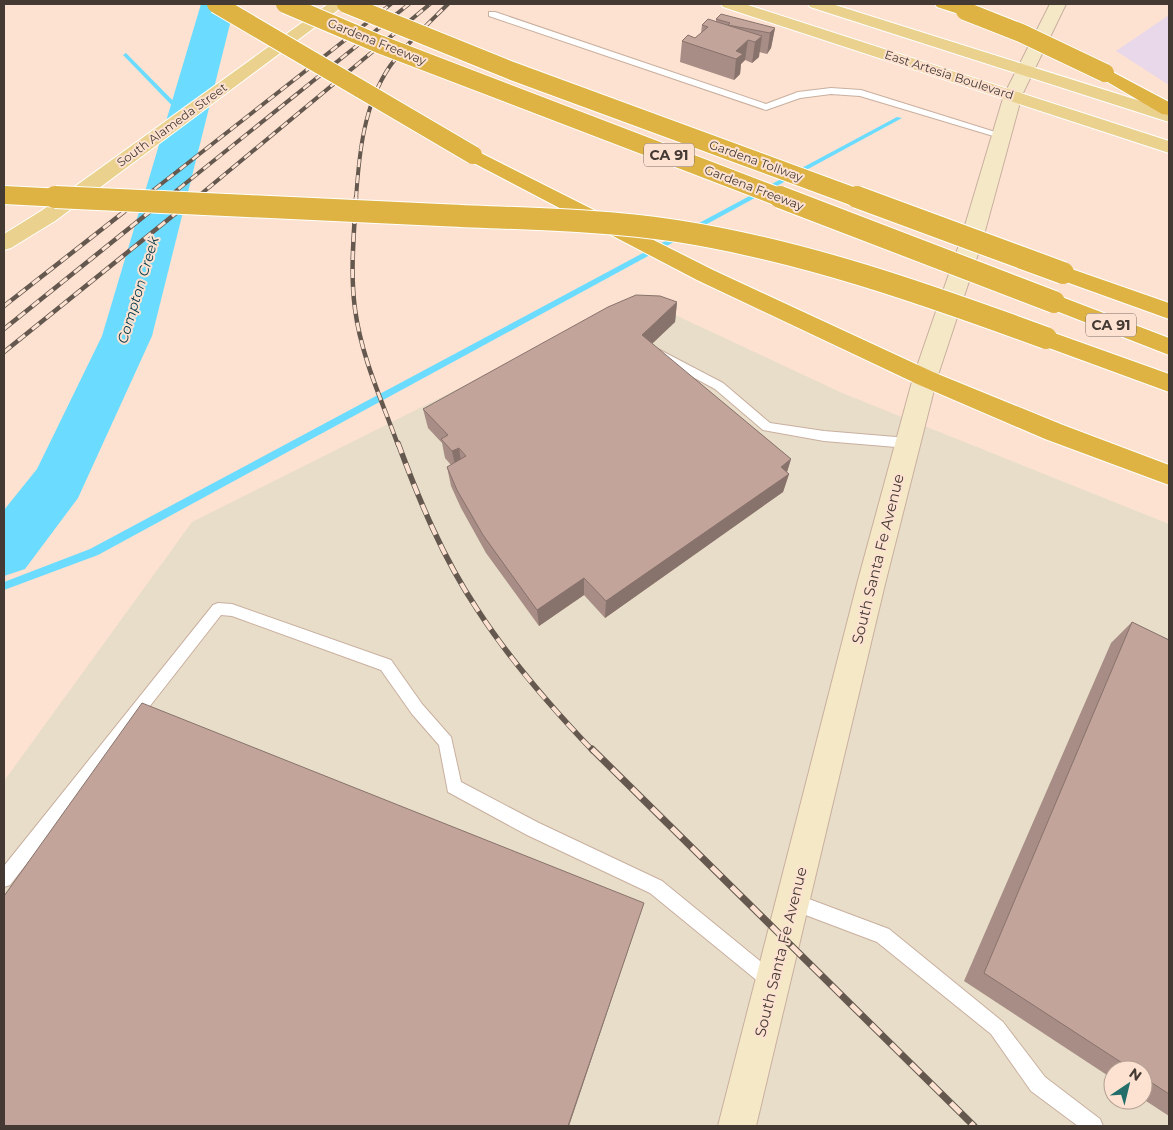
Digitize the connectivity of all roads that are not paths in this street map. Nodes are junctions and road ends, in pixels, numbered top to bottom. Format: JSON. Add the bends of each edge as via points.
{"nodes":[{"id":1,"x":216,"y":4,"type":"edge"},
{"id":2,"x":285,"y":4,"type":"edge"},
{"id":3,"x":338,"y":4,"type":"edge"},
{"id":4,"x":346,"y":4,"type":"edge"},
{"id":5,"x":380,"y":4,"type":"edge"},
{"id":6,"x":729,"y":4,"type":"edge"},
{"id":7,"x":816,"y":4,"type":"edge"},
{"id":8,"x":943,"y":4,"type":"edge"},
{"id":9,"x":990,"y":4,"type":"edge"},
{"id":10,"x":1058,"y":4,"type":"edge"},
{"id":11,"x":492,"y":14,"type":"dead end"},
{"id":12,"x":1023,"y":70,"type":"junction"},
{"id":13,"x":1106,"y":73,"type":"junction"},
{"id":14,"x":1013,"y":95,"type":"junction"},
{"id":15,"x":1169,"y":110,"type":"edge"},
{"id":16,"x":1169,"y":116,"type":"edge"},
{"id":17,"x":1003,"y":136,"type":"junction"},
{"id":18,"x":1169,"y":146,"type":"edge"},
{"id":19,"x":4,"y":195,"type":"edge"},
{"id":20,"x":4,"y":242,"type":"edge"},
{"id":21,"x":1064,"y":265,"type":"junction"},
{"id":22,"x":1169,"y":295,"type":"edge"},
{"id":23,"x":1169,"y":311,"type":"edge"},
{"id":24,"x":1169,"y":347,"type":"edge"},
{"id":25,"x":653,"y":351,"type":"edge"},
{"id":26,"x":925,"y":378,"type":"junction"},
{"id":27,"x":1169,"y":384,"type":"edge"},
{"id":28,"x":908,"y":443,"type":"junction"},
{"id":29,"x":1169,"y":474,"type":"edge"},
{"id":30,"x":4,"y":879,"type":"edge"},
{"id":31,"x":793,"y":902,"type":"junction"},
{"id":32,"x":773,"y":983,"type":"junction"},
{"id":33,"x":737,"y":1126,"type":"edge"},
{"id":34,"x":1093,"y":1126,"type":"edge"}],
"edges":[{"from":1,"to":26,"type":"highway","bridge":true,"via":[[473,155],[705,276]]},
{"from":2,"to":24,"type":"highway","name":"Gardena Freeway","number":"CA 91","bridge":true,"via":[[388,48]]},
{"from":3,"to":20,"type":"main road","name":"South Alameda Street","bridge":true,"via":[[48,216]]},
{"from":4,"to":21,"type":"highway","name":"Gardena Tollway","bridge":true,"via":[[512,71]]},
{"from":5,"to":21,"type":"highway","number":"CA 91"},
{"from":6,"to":14,"type":"main road","name":"East Artesia Boulevard"},
{"from":7,"to":12,"type":"main road","name":"East Artesia Boulevard"},
{"from":8,"to":13,"type":"highway","bridge":true,"via":[[1021,33]]},
{"from":9,"to":13,"type":"highway","bridge":true},
{"from":10,"to":12,"type":"main road","name":"South Santa Fe Avenue"},
{"from":11,"to":17,"type":"lane","via":[[766,107],[798,95],[830,91],[862,93]]},
{"from":12,"to":14,"type":"main road","name":"South Santa Fe Avenue"},
{"from":12,"to":16,"type":"main road","name":"East Artesia Boulevard"},
{"from":13,"to":15,"type":"highway"},
{"from":14,"to":17,"type":"main road","name":"South Santa Fe Avenue"},
{"from":14,"to":18,"type":"main road","name":"East Artesia Boulevard"},
{"from":17,"to":26,"type":"main road","name":"South Santa Fe Avenue"},
{"from":19,"to":27,"type":"highway","bridge":true,"via":[[560,221],[678,231],[847,269]]},
{"from":21,"to":22,"type":"highway","number":"CA 91"},
{"from":21,"to":23,"type":"highway","name":"Gardena Tollway"},
{"from":25,"to":28,"type":"lane","via":[[719,386],[766,427]]},
{"from":26,"to":28,"type":"main road","name":"South Santa Fe Avenue"},
{"from":26,"to":29,"type":"highway","via":[[1054,432]]},
{"from":28,"to":31,"type":"main road","name":"South Santa Fe Avenue"},
{"from":30,"to":32,"type":"lane","via":[[218,609],[232,610],[386,665],[446,742],[454,787],[533,829],[656,887]]},
{"from":31,"to":32,"type":"main road","name":"South Santa Fe Avenue"},
{"from":31,"to":34,"type":"lane","via":[[884,935],[997,1028],[1038,1084]]},
{"from":32,"to":33,"type":"main road","name":"South Santa Fe Avenue"}]}
